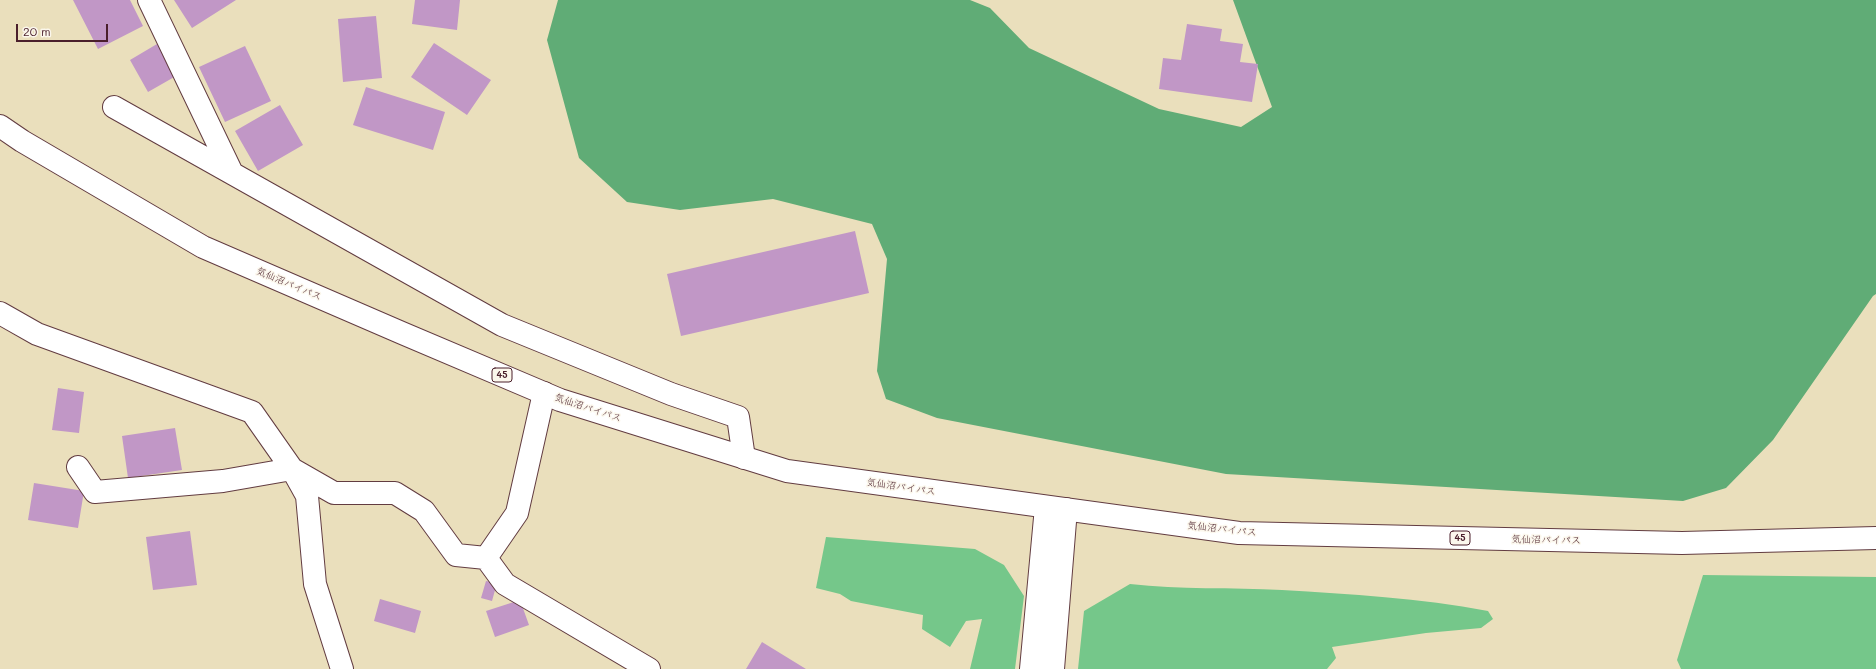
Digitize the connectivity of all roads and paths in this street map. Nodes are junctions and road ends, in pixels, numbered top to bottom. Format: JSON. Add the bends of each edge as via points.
{"nodes":[{"id":1,"x":149,"y":0,"type":"edge"},
{"id":2,"x":114,"y":107,"type":"dead end"},
{"id":3,"x":0,"y":126,"type":"edge"},
{"id":4,"x":232,"y":173,"type":"junction"},
{"id":5,"x":0,"y":314,"type":"edge"},
{"id":6,"x":544,"y":393,"type":"junction"},
{"id":7,"x":744,"y":458,"type":"junction"},
{"id":8,"x":78,"y":467,"type":"dead end"},
{"id":9,"x":292,"y":469,"type":"junction"},
{"id":10,"x":1056,"y":508,"type":"junction"},
{"id":11,"x":1876,"y":538,"type":"edge"},
{"id":12,"x":486,"y":558,"type":"junction"},
{"id":13,"x":342,"y":669,"type":"edge"},
{"id":14,"x":649,"y":669,"type":"edge"},
{"id":15,"x":1031,"y":669,"type":"edge"},
{"id":16,"x":1053,"y":669,"type":"edge"}],
"edges":[{"from":1,"to":4,"type":"main road"},
{"from":2,"to":4,"type":"main road"},
{"from":3,"to":6,"type":"main road","name":"気仙沼バイパス","number":"45","via":[[203,247]]},
{"from":4,"to":7,"type":"main road","via":[[502,325],[671,394],[738,417]]},
{"from":5,"to":9,"type":"main road","via":[[36,334],[252,412]]},
{"from":6,"to":7,"type":"main road","name":"気仙沼バイパス","number":"45"},
{"from":6,"to":12,"type":"main road","via":[[517,513]]},
{"from":7,"to":10,"type":"main road","name":"気仙沼バイパス","number":"45","via":[[787,471]]},
{"from":8,"to":9,"type":"main road","via":[[95,492],[223,481]]},
{"from":9,"to":12,"type":"main road","via":[[334,493],[395,492],[424,511],[456,555]]},
{"from":9,"to":13,"type":"main road","via":[[307,496],[315,584]]},
{"from":10,"to":11,"type":"main road","name":"気仙沼バイパス","number":"45","via":[[1238,533],[1682,543]]},
{"from":10,"to":15,"type":"main road"},
{"from":10,"to":16,"type":"main road"},
{"from":12,"to":14,"type":"main road","via":[[506,584]]}]}
